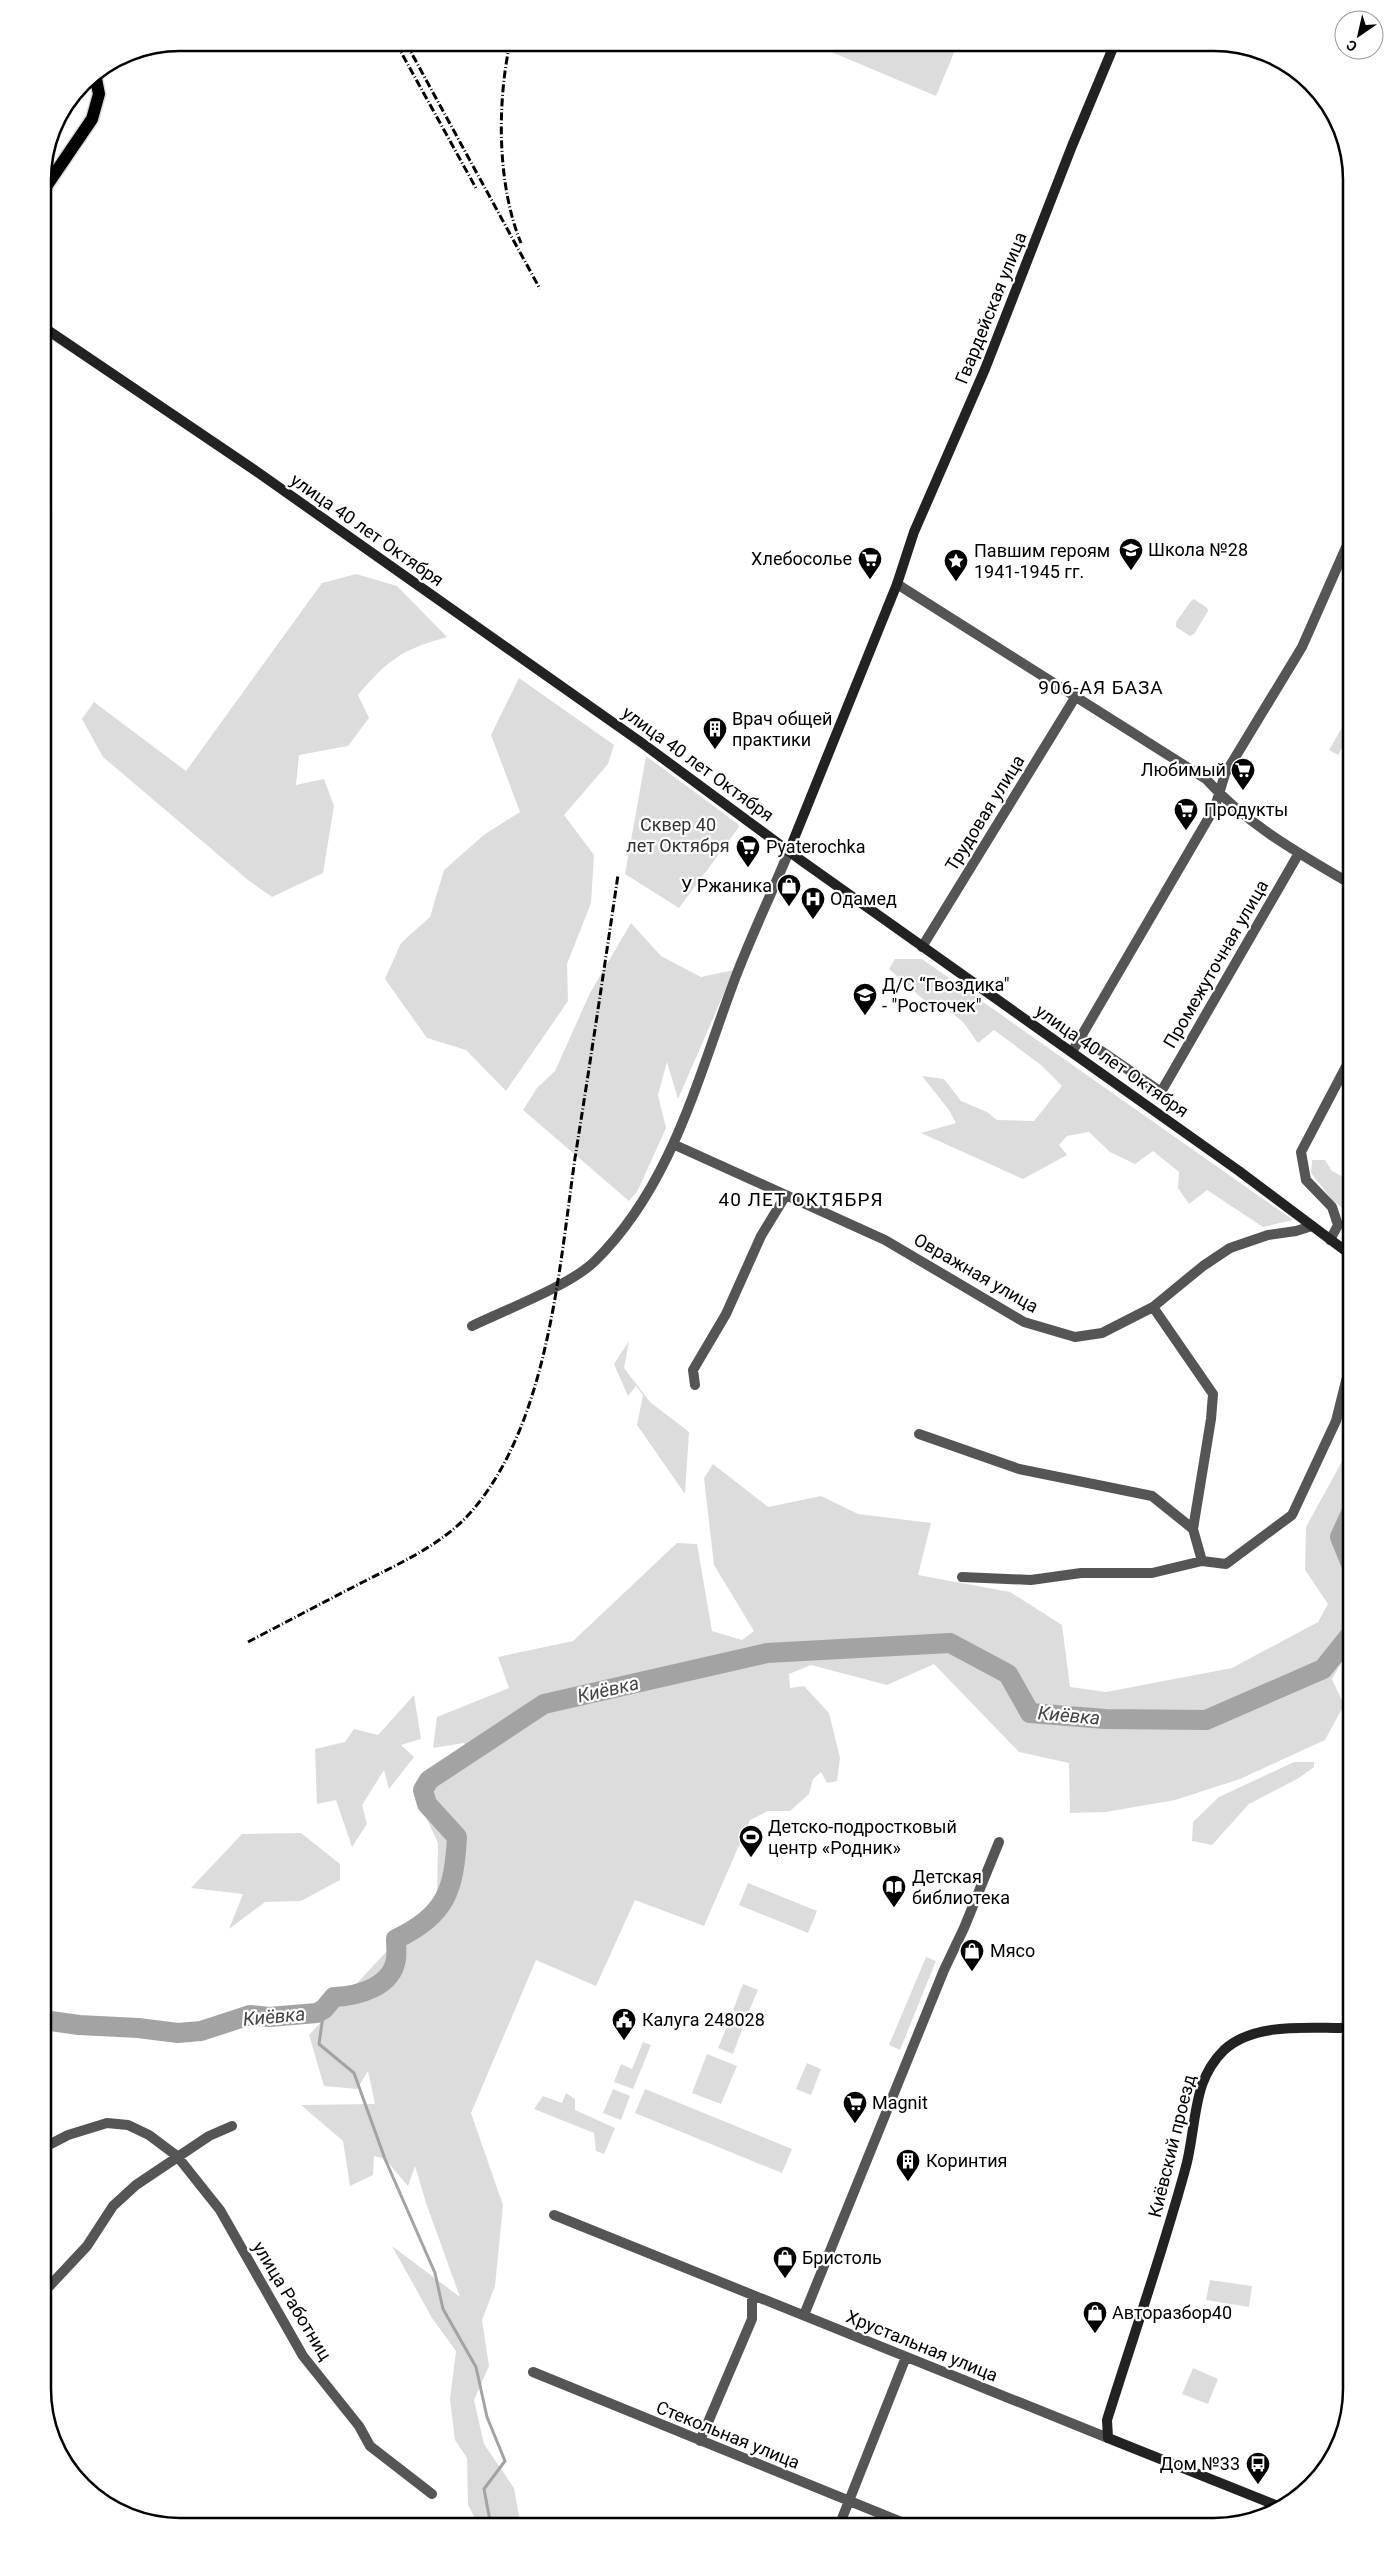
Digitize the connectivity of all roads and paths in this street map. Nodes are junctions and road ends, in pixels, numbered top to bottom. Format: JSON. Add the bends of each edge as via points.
{"nodes":[{"id":1,"x":1111,"y":52,"type":"edge"},
{"id":2,"x":97,"y":81,"type":"edge"},
{"id":3,"x":52,"y":178,"type":"edge"},
{"id":4,"x":52,"y":333,"type":"edge"},
{"id":5,"x":1343,"y":556,"type":"edge"},
{"id":6,"x":896,"y":584,"type":"junction"},
{"id":7,"x":1076,"y":696,"type":"junction"},
{"id":8,"x":1219,"y":794,"type":"junction"},
{"id":9,"x":789,"y":851,"type":"junction"},
{"id":10,"x":1299,"y":853,"type":"junction"},
{"id":11,"x":1343,"y":879,"type":"edge"},
{"id":12,"x":922,"y":947,"type":"junction"},
{"id":13,"x":1079,"y":1036,"type":"junction"},
{"id":14,"x":1072,"y":1052,"type":"junction"},
{"id":15,"x":1343,"y":1073,"type":"edge"},
{"id":16,"x":675,"y":1145,"type":"junction"},
{"id":17,"x":786,"y":1195,"type":"junction"},
{"id":18,"x":1312,"y":1226,"type":"junction"},
{"id":19,"x":1330,"y":1240,"type":"junction"},
{"id":20,"x":1343,"y":1248,"type":"edge"},
{"id":21,"x":1153,"y":1307,"type":"junction"},
{"id":22,"x":472,"y":1326,"type":"dead end"},
{"id":23,"x":695,"y":1385,"type":"dead end"},
{"id":24,"x":1343,"y":1395,"type":"edge"},
{"id":25,"x":919,"y":1434,"type":"dead end"},
{"id":26,"x":1193,"y":1530,"type":"junction"},
{"id":27,"x":1202,"y":1561,"type":"junction"},
{"id":28,"x":962,"y":1578,"type":"dead end"},
{"id":29,"x":999,"y":1842,"type":"dead end"},
{"id":30,"x":1343,"y":2027,"type":"edge"},
{"id":31,"x":232,"y":2126,"type":"dead end"},
{"id":32,"x":51,"y":2143,"type":"edge"},
{"id":33,"x":177,"y":2156,"type":"junction"},
{"id":34,"x":554,"y":2215,"type":"dead end"},
{"id":35,"x":51,"y":2284,"type":"edge"},
{"id":36,"x":752,"y":2295,"type":"junction"},
{"id":37,"x":804,"y":2315,"type":"junction"},
{"id":38,"x":906,"y":2357,"type":"junction"},
{"id":39,"x":532,"y":2372,"type":"dead end"},
{"id":40,"x":1108,"y":2438,"type":"junction"},
{"id":41,"x":700,"y":2441,"type":"junction"},
{"id":42,"x":432,"y":2494,"type":"dead end"},
{"id":43,"x":849,"y":2501,"type":"junction"},
{"id":44,"x":1272,"y":2503,"type":"edge"},
{"id":45,"x":842,"y":2518,"type":"edge"},
{"id":46,"x":890,"y":2518,"type":"edge"}],
"edges":[{"from":1,"to":6,"type":"main road","name":"Гвардейская улица","via":[[985,369],[914,532]]},
{"from":2,"to":3,"type":"main road","via":[[99,94],[92,119]]},
{"from":4,"to":9,"type":"main road","name":"улица 40 лет Октября","via":[[483,630]]},
{"from":5,"to":8,"type":"street","via":[[1302,647],[1225,774]]},
{"from":6,"to":7,"type":"street"},
{"from":6,"to":9,"type":"main road","name":"Гвардейская улица"},
{"from":7,"to":8,"type":"street","via":[[1206,779]]},
{"from":7,"to":12,"type":"street","name":"Трудовая улица"},
{"from":8,"to":10,"type":"street","via":[[1231,806]]},
{"from":8,"to":13,"type":"street","via":[[1215,807]]},
{"from":9,"to":12,"type":"main road","name":"улица 40 лет Октября"},
{"from":9,"to":16,"type":"street","via":[[737,975]]},
{"from":10,"to":11,"type":"street"},
{"from":10,"to":13,"type":"street","name":"Промежуточная улица","via":[[1161,1092]]},
{"from":12,"to":14,"type":"main road","name":"улица 40 лет Октября"},
{"from":13,"to":14,"type":"street"},
{"from":14,"to":18,"type":"main road","name":"улица 40 лет Октября"},
{"from":15,"to":19,"type":"street","via":[[1300,1152],[1306,1180],[1332,1207],[1338,1225]]},
{"from":16,"to":17,"type":"street","name":"Овражная улица"},
{"from":16,"to":22,"type":"street","via":[[634,1216],[594,1262],[567,1280]]},
{"from":17,"to":21,"type":"street","name":"Овражная улица","via":[[885,1240],[1024,1322],[1048,1331],[1075,1337],[1102,1333]]},
{"from":17,"to":23,"type":"street","via":[[761,1236],[726,1314],[694,1370]]},
{"from":18,"to":19,"type":"main road","name":"улица 40 лет Октября"},
{"from":18,"to":21,"type":"street","name":"Овражная улица","via":[[1268,1235],[1230,1248]]},
{"from":19,"to":20,"type":"main road","name":"улица 40 лет Октября"},
{"from":21,"to":26,"type":"street","via":[[1213,1394]]},
{"from":24,"to":27,"type":"street","via":[[1336,1421],[1292,1515],[1226,1564]]},
{"from":25,"to":26,"type":"street","via":[[1019,1469],[1152,1496]]},
{"from":26,"to":27,"type":"street"},
{"from":27,"to":28,"type":"street","via":[[1152,1573],[1081,1573],[1031,1580]]},
{"from":29,"to":37,"type":"street"},
{"from":30,"to":40,"type":"main road","name":"Киёвский проезд","via":[[1271,2031],[1248,2037],[1225,2049],[1210,2065],[1202,2086],[1175,2207],[1107,2420]]},
{"from":31,"to":33,"type":"street"},
{"from":32,"to":33,"type":"street","name":"улица Работниц","via":[[107,2124],[128,2125],[148,2134]]},
{"from":33,"to":35,"type":"street","via":[[113,2206],[87,2246]]},
{"from":33,"to":42,"type":"street","name":"улица Работниц","via":[[220,2210],[303,2356],[359,2426],[370,2446]]},
{"from":34,"to":36,"type":"street","name":"Хрустальная улица"},
{"from":36,"to":37,"type":"street","name":"Хрустальная улица"},
{"from":36,"to":41,"type":"street","via":[[752,2319]]},
{"from":37,"to":38,"type":"street","name":"Хрустальная улица"},
{"from":38,"to":40,"type":"street","name":"Хрустальная улица"},
{"from":38,"to":43,"type":"street"},
{"from":39,"to":41,"type":"street","name":"Стекольная улица"},
{"from":40,"to":44,"type":"main road","name":"Хрустальная улица"},
{"from":41,"to":43,"type":"street","name":"Стекольная улица"},
{"from":43,"to":45,"type":"street"},
{"from":43,"to":46,"type":"street","name":"Стекольная улица"}]}
